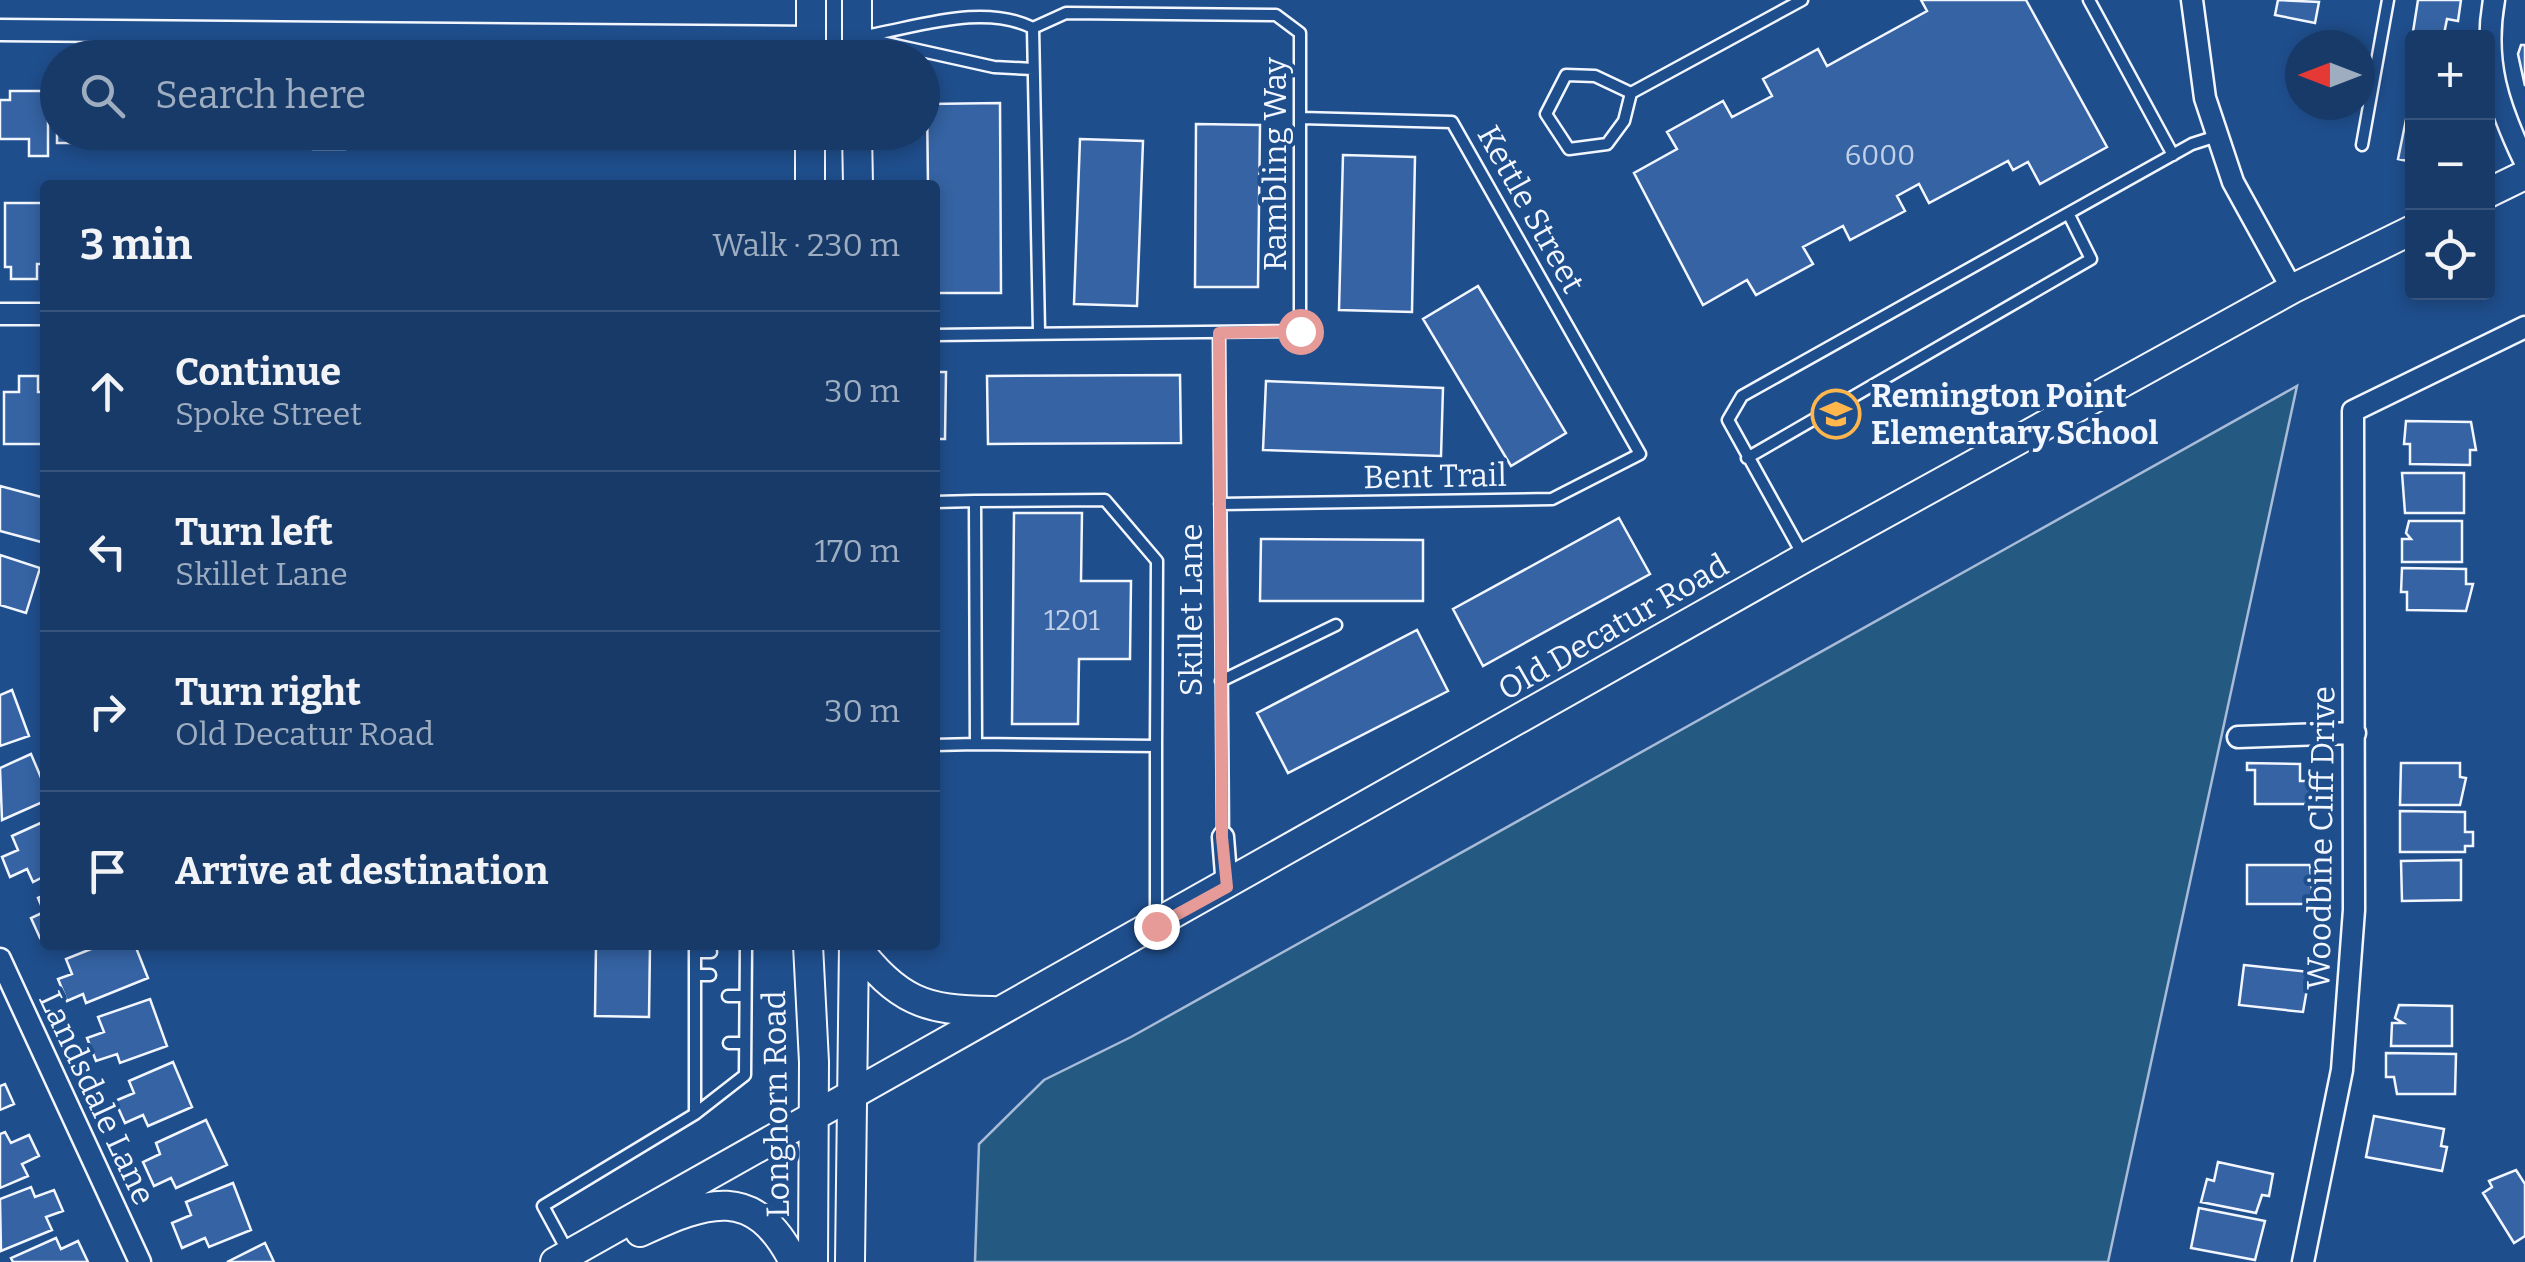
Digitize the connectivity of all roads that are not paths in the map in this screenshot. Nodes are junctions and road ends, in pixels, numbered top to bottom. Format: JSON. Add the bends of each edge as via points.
{"nodes":[{"id":1,"x":811,"y":0,"type":"edge"},
{"id":2,"x":857,"y":0,"type":"edge"},
{"id":3,"x":1802,"y":0,"type":"edge"},
{"id":4,"x":2088,"y":0,"type":"edge"},
{"id":5,"x":2192,"y":0,"type":"edge"},
{"id":6,"x":2388,"y":0,"type":"edge"},
{"id":7,"x":2494,"y":0,"type":"edge"},
{"id":8,"x":1034,"y":28,"type":"junction"},
{"id":9,"x":0,"y":30,"type":"edge"},
{"id":10,"x":477,"y":40,"type":"edge"},
{"id":11,"x":811,"y":40,"type":"edge"},
{"id":12,"x":857,"y":40,"type":"edge"},
{"id":13,"x":885,"y":40,"type":"edge"},
{"id":14,"x":940,"y":59,"type":"edge"},
{"id":15,"x":1033,"y":69,"type":"junction"},
{"id":16,"x":1631,"y":93,"type":"junction"},
{"id":17,"x":1301,"y":118,"type":"junction"},
{"id":18,"x":2218,"y":136,"type":"junction"},
{"id":19,"x":2362,"y":145,"type":"dead end"},
{"id":20,"x":810,"y":150,"type":"edge"},
{"id":21,"x":857,"y":150,"type":"edge"},
{"id":22,"x":2174,"y":154,"type":"junction"},
{"id":23,"x":2525,"y":162,"type":"edge"},
{"id":24,"x":2525,"y":174,"type":"edge"},
{"id":25,"x":810,"y":180,"type":"edge"},
{"id":26,"x":858,"y":180,"type":"edge"},
{"id":27,"x":2495,"y":189,"type":"edge"},
{"id":28,"x":2068,"y":216,"type":"junction"},
{"id":29,"x":2405,"y":233,"type":"edge"},
{"id":30,"x":2292,"y":289,"type":"junction"},
{"id":31,"x":0,"y":314,"type":"edge"},
{"id":32,"x":40,"y":314,"type":"edge"},
{"id":33,"x":2525,"y":326,"type":"edge"},
{"id":34,"x":1039,"y":332,"type":"junction"},
{"id":35,"x":1219,"y":333,"type":"junction"},
{"id":36,"x":940,"y":335,"type":"edge"},
{"id":37,"x":1640,"y":454,"type":"joint"},
{"id":38,"x":1748,"y":458,"type":"junction"},
{"id":39,"x":940,"y":502,"type":"edge"},
{"id":40,"x":975,"y":502,"type":"junction"},
{"id":41,"x":1220,"y":504,"type":"junction"},
{"id":42,"x":1804,"y":558,"type":"junction"},
{"id":43,"x":1336,"y":625,"type":"dead end"},
{"id":44,"x":1222,"y":681,"type":"junction"},
{"id":45,"x":2355,"y":734,"type":"junction"},
{"id":46,"x":2238,"y":737,"type":"dead end"},
{"id":47,"x":976,"y":744,"type":"junction"},
{"id":48,"x":940,"y":745,"type":"edge"},
{"id":49,"x":1156,"y":746,"type":"junction"},
{"id":50,"x":1222,"y":837,"type":"joint"},
{"id":51,"x":1227,"y":887,"type":"junction"},
{"id":52,"x":1156,"y":926,"type":"junction"},
{"id":53,"x":695,"y":950,"type":"edge"},
{"id":54,"x":703,"y":950,"type":"edge"},
{"id":55,"x":738,"y":950,"type":"edge"},
{"id":56,"x":746,"y":950,"type":"edge"},
{"id":57,"x":808,"y":950,"type":"edge"},
{"id":58,"x":854,"y":950,"type":"edge"},
{"id":59,"x":858,"y":950,"type":"edge"},
{"id":60,"x":711,"y":952,"type":"dead end"},
{"id":61,"x":730,"y":952,"type":"dead end"},
{"id":62,"x":0,"y":959,"type":"edge"},
{"id":63,"x":730,"y":974,"type":"dead end"},
{"id":64,"x":745,"y":974,"type":"junction"},
{"id":65,"x":695,"y":975,"type":"junction"},
{"id":66,"x":710,"y":975,"type":"dead end"},
{"id":67,"x":695,"y":996,"type":"junction"},
{"id":68,"x":711,"y":996,"type":"dead end"},
{"id":69,"x":728,"y":996,"type":"dead end"},
{"id":70,"x":745,"y":996,"type":"junction"},
{"id":71,"x":994,"y":1011,"type":"junction"},
{"id":72,"x":710,"y":1020,"type":"dead end"},
{"id":73,"x":730,"y":1020,"type":"dead end"},
{"id":74,"x":745,"y":1020,"type":"junction"},
{"id":75,"x":695,"y":1021,"type":"junction"},
{"id":76,"x":728,"y":1043,"type":"dead end"},
{"id":77,"x":745,"y":1043,"type":"junction"},
{"id":78,"x":695,"y":1044,"type":"junction"},
{"id":79,"x":709,"y":1044,"type":"dead end"},
{"id":80,"x":852,"y":1092,"type":"junction"},
{"id":81,"x":814,"y":1113,"type":"junction"},
{"id":82,"x":695,"y":1114,"type":"junction"},
{"id":83,"x":566,"y":1259,"type":"edge"},
{"id":84,"x":140,"y":1262,"type":"edge"},
{"id":85,"x":794,"y":1262,"type":"edge"},
{"id":86,"x":813,"y":1262,"type":"edge"},
{"id":87,"x":850,"y":1262,"type":"edge"},
{"id":88,"x":2303,"y":1262,"type":"edge"}],
"edges":[{"from":1,"to":11,"type":"street"},
{"from":2,"to":12,"type":"street"},
{"from":3,"to":16,"type":"lane"},
{"from":4,"to":22,"type":"lane"},
{"from":5,"to":18,"type":"street","via":[[2205,98]]},
{"from":6,"to":19,"type":"lane"},
{"from":7,"to":23,"type":"street","via":[[2490,72]]},
{"from":8,"to":13,"type":"lane","name":"Rambling Way","via":[[1001,16],[975,17]]},
{"from":8,"to":15,"type":"lane"},
{"from":8,"to":17,"type":"lane","name":"Rambling Way","via":[[1066,14],[1276,16],[1300,33]]},
{"from":9,"to":10,"type":"street"},
{"from":14,"to":15,"type":"lane"},
{"from":15,"to":34,"type":"lane"},
{"from":16,"to":16,"type":"lane","via":[[1595,76],[1566,75],[1546,114],[1568,149],[1607,144],[1624,121]]},
{"from":17,"to":35,"type":"lane","name":"Rambling Way","via":[[1300,331]]},
{"from":17,"to":37,"type":"lane","name":"Kettle Street","via":[[1452,122]]},
{"from":18,"to":22,"type":"lane"},
{"from":18,"to":30,"type":"street","via":[[2233,182]]},
{"from":20,"to":25,"type":"street"},
{"from":21,"to":26,"type":"street"},
{"from":22,"to":28,"type":"lane"},
{"from":24,"to":27,"type":"street"},
{"from":28,"to":38,"type":"lane","via":[[1742,396],[1728,420]]},
{"from":28,"to":38,"type":"lane","via":[[2092,259]]},
{"from":29,"to":30,"type":"street","name":"Old Decatur Road"},
{"from":30,"to":42,"type":"street","name":"Old Decatur Road"},
{"from":31,"to":32,"type":"street"},
{"from":33,"to":45,"type":"street","name":"Woodbine Cliff Drive","via":[[2353,411]]},
{"from":34,"to":35,"type":"lane"},
{"from":34,"to":36,"type":"lane"},
{"from":35,"to":41,"type":"lane","name":"Skillet Lane"},
{"from":37,"to":41,"type":"lane","name":"Bent Trail","via":[[1552,499]]},
{"from":38,"to":42,"type":"lane"},
{"from":39,"to":40,"type":"lane"},
{"from":40,"to":47,"type":"lane"},
{"from":40,"to":49,"type":"lane","via":[[1105,500],[1157,561]]},
{"from":41,"to":44,"type":"lane","name":"Skillet Lane"},
{"from":42,"to":51,"type":"street","name":"Old Decatur Road"},
{"from":43,"to":44,"type":"lane"},
{"from":44,"to":50,"type":"lane","name":"Skillet Lane"},
{"from":45,"to":46,"type":"street"},
{"from":45,"to":88,"type":"street","name":"Woodbine Cliff Drive","via":[[2354,910],[2342,1070]]},
{"from":47,"to":48,"type":"lane"},
{"from":47,"to":49,"type":"lane"},
{"from":49,"to":52,"type":"lane"},
{"from":50,"to":51,"type":"street","name":"Skillet Lane"},
{"from":51,"to":52,"type":"street","name":"Old Decatur Road"},
{"from":52,"to":71,"type":"street","name":"Old Decatur Road"},
{"from":53,"to":65,"type":"lane"},
{"from":54,"to":60,"type":"lane"},
{"from":55,"to":61,"type":"lane"},
{"from":56,"to":64,"type":"lane"},
{"from":57,"to":81,"type":"street","name":"Longhorn Road"},
{"from":58,"to":80,"type":"street"},
{"from":59,"to":71,"type":"street","via":[[912,1002]]},
{"from":62,"to":84,"type":"street","name":"Landsdale Lane"},
{"from":63,"to":64,"type":"lane"},
{"from":64,"to":70,"type":"lane"},
{"from":65,"to":66,"type":"lane"},
{"from":65,"to":67,"type":"lane"},
{"from":67,"to":68,"type":"lane"},
{"from":67,"to":75,"type":"lane"},
{"from":69,"to":70,"type":"lane"},
{"from":70,"to":74,"type":"lane"},
{"from":71,"to":80,"type":"street","name":"Old Decatur Road"},
{"from":72,"to":75,"type":"lane"},
{"from":73,"to":74,"type":"lane"},
{"from":74,"to":77,"type":"lane"},
{"from":75,"to":78,"type":"lane"},
{"from":76,"to":77,"type":"lane"},
{"from":77,"to":82,"type":"lane","via":[[745,1075]]},
{"from":78,"to":79,"type":"lane"},
{"from":78,"to":82,"type":"lane"},
{"from":80,"to":81,"type":"street","name":"Old Decatur Road"},
{"from":80,"to":87,"type":"street"},
{"from":81,"to":83,"type":"street","name":"Old Decatur Road"},
{"from":81,"to":86,"type":"street","name":"Longhorn Road"},
{"from":82,"to":83,"type":"lane","via":[[543,1206]]},
{"from":83,"to":85,"type":"street","via":[[711,1204],[755,1212],[781,1236]]}]}
